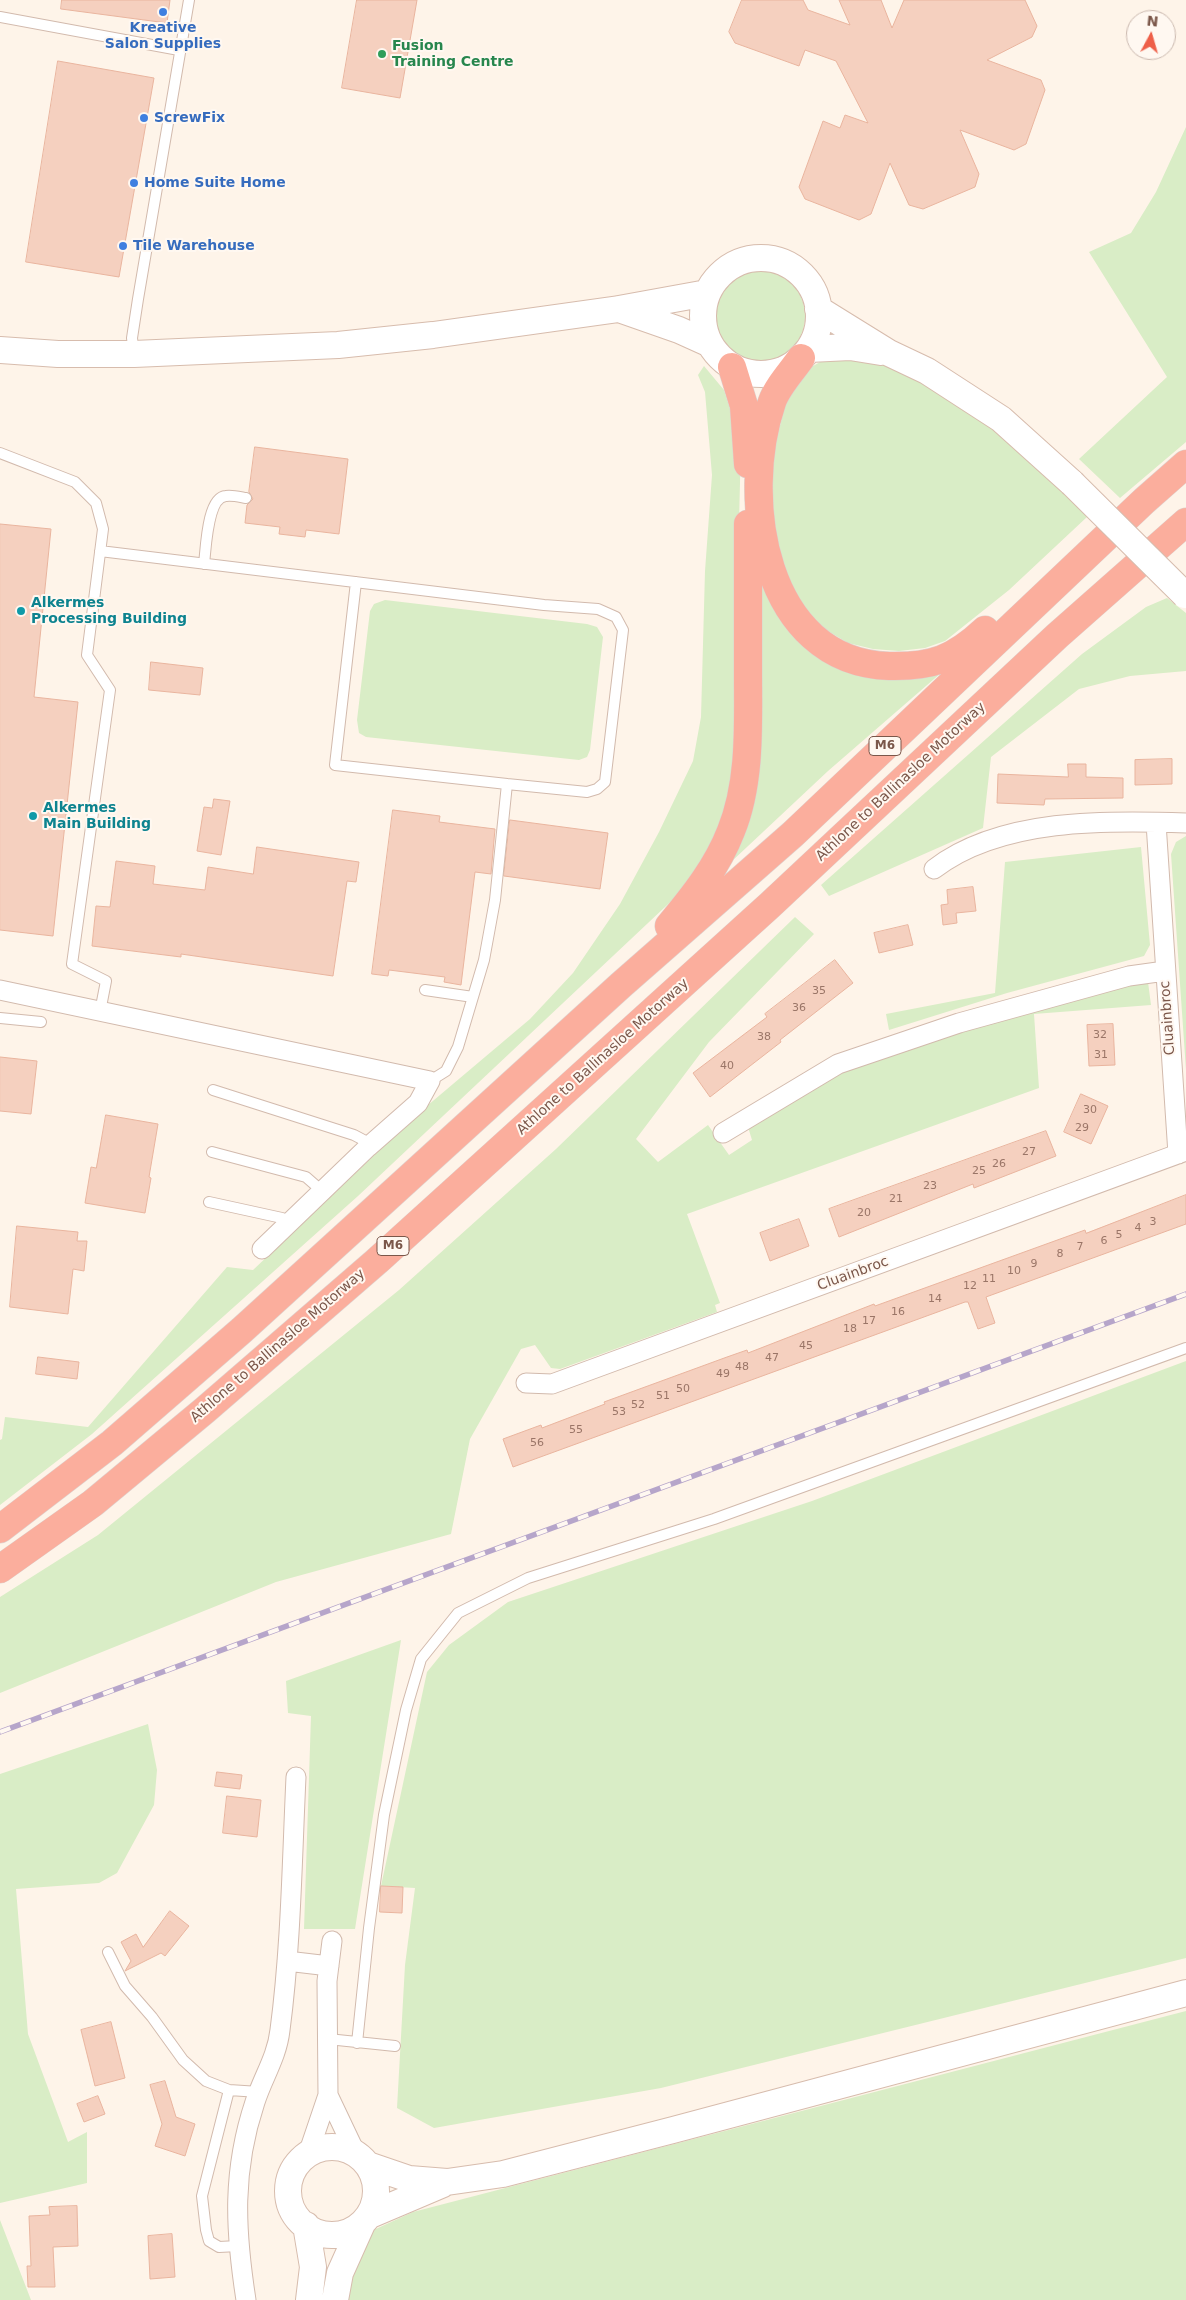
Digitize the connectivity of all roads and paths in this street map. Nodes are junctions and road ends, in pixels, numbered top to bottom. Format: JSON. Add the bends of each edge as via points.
{"nodes":[{"id":1,"x":189,"y":0,"type":"edge"},
{"id":2,"x":0,"y":17,"type":"edge"},
{"id":3,"x":179,"y":50,"type":"junction"},
{"id":4,"x":707,"y":293,"type":"junction"},
{"id":5,"x":619,"y":309,"type":"junction"},
{"id":6,"x":818,"y":309,"type":"junction"},
{"id":7,"x":710,"y":344,"type":"junction"},
{"id":8,"x":0,"y":350,"type":"edge"},
{"id":9,"x":134,"y":354,"type":"junction"},
{"id":10,"x":805,"y":354,"type":"junction"},
{"id":11,"x":889,"y":354,"type":"junction"},
{"id":12,"x":732,"y":366,"type":"junction"},
{"id":13,"x":0,"y":454,"type":"edge"},
{"id":14,"x":1186,"y":464,"type":"edge"},
{"id":15,"x":246,"y":498,"type":"dead end"},
{"id":16,"x":1144,"y":501,"type":"junction"},
{"id":17,"x":1186,"y":522,"type":"edge"},
{"id":18,"x":100,"y":552,"type":"junction"},
{"id":19,"x":204,"y":564,"type":"junction"},
{"id":20,"x":356,"y":582,"type":"junction"},
{"id":21,"x":1185,"y":595,"type":"edge"},
{"id":22,"x":507,"y":784,"type":"junction"},
{"id":23,"x":1156,"y":823,"type":"junction"},
{"id":24,"x":1186,"y":823,"type":"edge"},
{"id":25,"x":934,"y":869,"type":"dead end"},
{"id":26,"x":1165,"y":971,"type":"junction"},
{"id":27,"x":621,"y":985,"type":"junction"},
{"id":28,"x":0,"y":990,"type":"edge"},
{"id":29,"x":425,"y":990,"type":"dead end"},
{"id":30,"x":472,"y":997,"type":"junction"},
{"id":31,"x":100,"y":1012,"type":"junction"},
{"id":32,"x":0,"y":1018,"type":"edge"},
{"id":33,"x":41,"y":1022,"type":"dead end"},
{"id":34,"x":430,"y":1081,"type":"junction"},
{"id":35,"x":213,"y":1090,"type":"dead end"},
{"id":36,"x":723,"y":1133,"type":"dead end"},
{"id":37,"x":371,"y":1144,"type":"junction"},
{"id":38,"x":212,"y":1152,"type":"dead end"},
{"id":39,"x":1182,"y":1152,"type":"edge"},
{"id":40,"x":322,"y":1191,"type":"junction"},
{"id":41,"x":209,"y":1202,"type":"dead end"},
{"id":42,"x":290,"y":1221,"type":"junction"},
{"id":43,"x":262,"y":1249,"type":"dead end"},
{"id":44,"x":1186,"y":1348,"type":"edge"},
{"id":45,"x":526,"y":1383,"type":"dead end"},
{"id":46,"x":0,"y":1529,"type":"edge"},
{"id":47,"x":0,"y":1569,"type":"edge"},
{"id":48,"x":296,"y":1777,"type":"dead end"},
{"id":49,"x":332,"y":1941,"type":"dead end"},
{"id":50,"x":108,"y":1952,"type":"dead end"},
{"id":51,"x":287,"y":1961,"type":"junction"},
{"id":52,"x":329,"y":1966,"type":"junction"},
{"id":53,"x":1186,"y":1993,"type":"edge"},
{"id":54,"x":328,"y":2039,"type":"junction"},
{"id":55,"x":357,"y":2043,"type":"junction"},
{"id":56,"x":395,"y":2046,"type":"dead end"},
{"id":57,"x":228,"y":2090,"type":"junction"},
{"id":58,"x":259,"y":2092,"type":"junction"},
{"id":59,"x":328,"y":2095,"type":"junction"},
{"id":60,"x":308,"y":2154,"type":"junction"},
{"id":61,"x":362,"y":2159,"type":"junction"},
{"id":62,"x":447,"y":2182,"type":"junction"},
{"id":63,"x":366,"y":2219,"type":"junction"},
{"id":64,"x":306,"y":2225,"type":"junction"},
{"id":65,"x":238,"y":2246,"type":"junction"},
{"id":66,"x":246,"y":2300,"type":"edge"},
{"id":67,"x":309,"y":2300,"type":"edge"},
{"id":68,"x":335,"y":2300,"type":"edge"}],
"edges":[{"from":1,"to":3,"type":"lane"},
{"from":2,"to":3,"type":"lane"},
{"from":3,"to":9,"type":"lane","via":[[132,338]]},
{"from":4,"to":5,"type":"main road"},
{"from":4,"to":6,"type":"main road","via":[[724,272],[741,262],[766,259],[778,261],[798,272],[813,291]]},
{"from":4,"to":7,"type":"main road","via":[[703,325]]},
{"from":5,"to":7,"type":"main road"},
{"from":5,"to":9,"type":"main road","via":[[338,345]]},
{"from":6,"to":10,"type":"main road","via":[[818,326]]},
{"from":6,"to":11,"type":"main road"},
{"from":7,"to":12,"type":"main road"},
{"from":8,"to":9,"type":"main road"},
{"from":10,"to":11,"type":"main road","via":[[850,348]]},
{"from":10,"to":12,"type":"main road","via":[[788,367],[767,374],[754,374]]},
{"from":10,"to":16,"type":"highway","via":[[773,400],[763,437],[760,522],[766,555],[778,588],[812,636],[838,654],[868,665],[929,664],[944,660],[968,645],[1069,549]]},
{"from":11,"to":21,"type":"main road","bridge":true,"via":[[927,371],[1000,419],[1072,483]]},
{"from":12,"to":27,"type":"highway","via":[[744,406],[748,484],[748,707],[744,781],[739,806],[722,852],[706,880]]},
{"from":13,"to":18,"type":"lane","via":[[75,482],[96,503],[103,529]]},
{"from":14,"to":16,"type":"highway"},
{"from":15,"to":19,"type":"lane","via":[[224,496],[216,500]]},
{"from":16,"to":27,"type":"highway","number":"M6","via":[[793,834]]},
{"from":17,"to":47,"type":"highway","name":"Athlone to Ballinasloe Motorway","number":"M6","via":[[1057,636],[770,905],[377,1261],[94,1503]]},
{"from":18,"to":19,"type":"lane"},
{"from":18,"to":31,"type":"lane","via":[[87,655],[110,690],[72,964],[106,981]]},
{"from":19,"to":20,"type":"lane"},
{"from":20,"to":22,"type":"lane","via":[[335,765]]},
{"from":20,"to":22,"type":"lane","via":[[598,609],[616,617],[623,630],[605,782],[586,792]]},
{"from":22,"to":30,"type":"lane","via":[[495,900],[484,960]]},
{"from":23,"to":24,"type":"street"},
{"from":23,"to":25,"type":"street","via":[[1084,824],[1007,835],[970,847]]},
{"from":23,"to":26,"type":"street","name":"Cluainbroc"},
{"from":26,"to":36,"type":"street","name":"Cluainbroc","via":[[1129,976],[959,1023],[838,1064]]},
{"from":26,"to":39,"type":"street","name":"Cluainbroc"},
{"from":27,"to":46,"type":"highway","number":"M6","via":[[235,1336],[112,1443]]},
{"from":28,"to":31,"type":"street"},
{"from":29,"to":30,"type":"lane"},
{"from":30,"to":34,"type":"lane","via":[[458,1047],[446,1071]]},
{"from":31,"to":34,"type":"street"},
{"from":32,"to":33,"type":"lane"},
{"from":34,"to":37,"type":"street","via":[[418,1103]]},
{"from":35,"to":37,"type":"lane","via":[[354,1134]]},
{"from":37,"to":40,"type":"street"},
{"from":38,"to":40,"type":"lane","via":[[306,1177]]},
{"from":39,"to":45,"type":"street","name":"Cluainbroc","via":[[552,1384]]},
{"from":40,"to":42,"type":"street"},
{"from":41,"to":42,"type":"lane"},
{"from":42,"to":43,"type":"street"},
{"from":44,"to":55,"type":"lane","via":[[714,1520],[528,1578],[458,1613],[421,1659],[406,1710],[384,1815]]},
{"from":48,"to":51,"type":"street"},
{"from":49,"to":52,"type":"street"},
{"from":50,"to":57,"type":"lane","via":[[125,1986],[183,2060],[206,2081]]},
{"from":51,"to":52,"type":"street"},
{"from":51,"to":58,"type":"street","via":[[280,2031],[274,2059]]},
{"from":52,"to":54,"type":"street"},
{"from":53,"to":62,"type":"main road","via":[[503,2174]]},
{"from":54,"to":55,"type":"lane"},
{"from":54,"to":59,"type":"street"},
{"from":55,"to":56,"type":"lane"},
{"from":57,"to":58,"type":"lane"},
{"from":57,"to":65,"type":"lane","via":[[202,2196],[210,2241],[218,2247]]},
{"from":58,"to":65,"type":"street","via":[[244,2141],[238,2182]]},
{"from":59,"to":60,"type":"street"},
{"from":59,"to":61,"type":"street"},
{"from":60,"to":61,"type":"main road","via":[[330,2147],[340,2148]]},
{"from":60,"to":64,"type":"main road","via":[[298,2164],[288,2191],[291,2206]]},
{"from":61,"to":62,"type":"main road","via":[[409,2179]]},
{"from":61,"to":63,"type":"main road","via":[[376,2182],[376,2200]]},
{"from":62,"to":63,"type":"main road"},
{"from":63,"to":64,"type":"main road","via":[[352,2231],[333,2235],[313,2231]]},
{"from":63,"to":68,"type":"main road","via":[[340,2273]]},
{"from":64,"to":67,"type":"main road","via":[[313,2267]]},
{"from":65,"to":66,"type":"street"}]}
